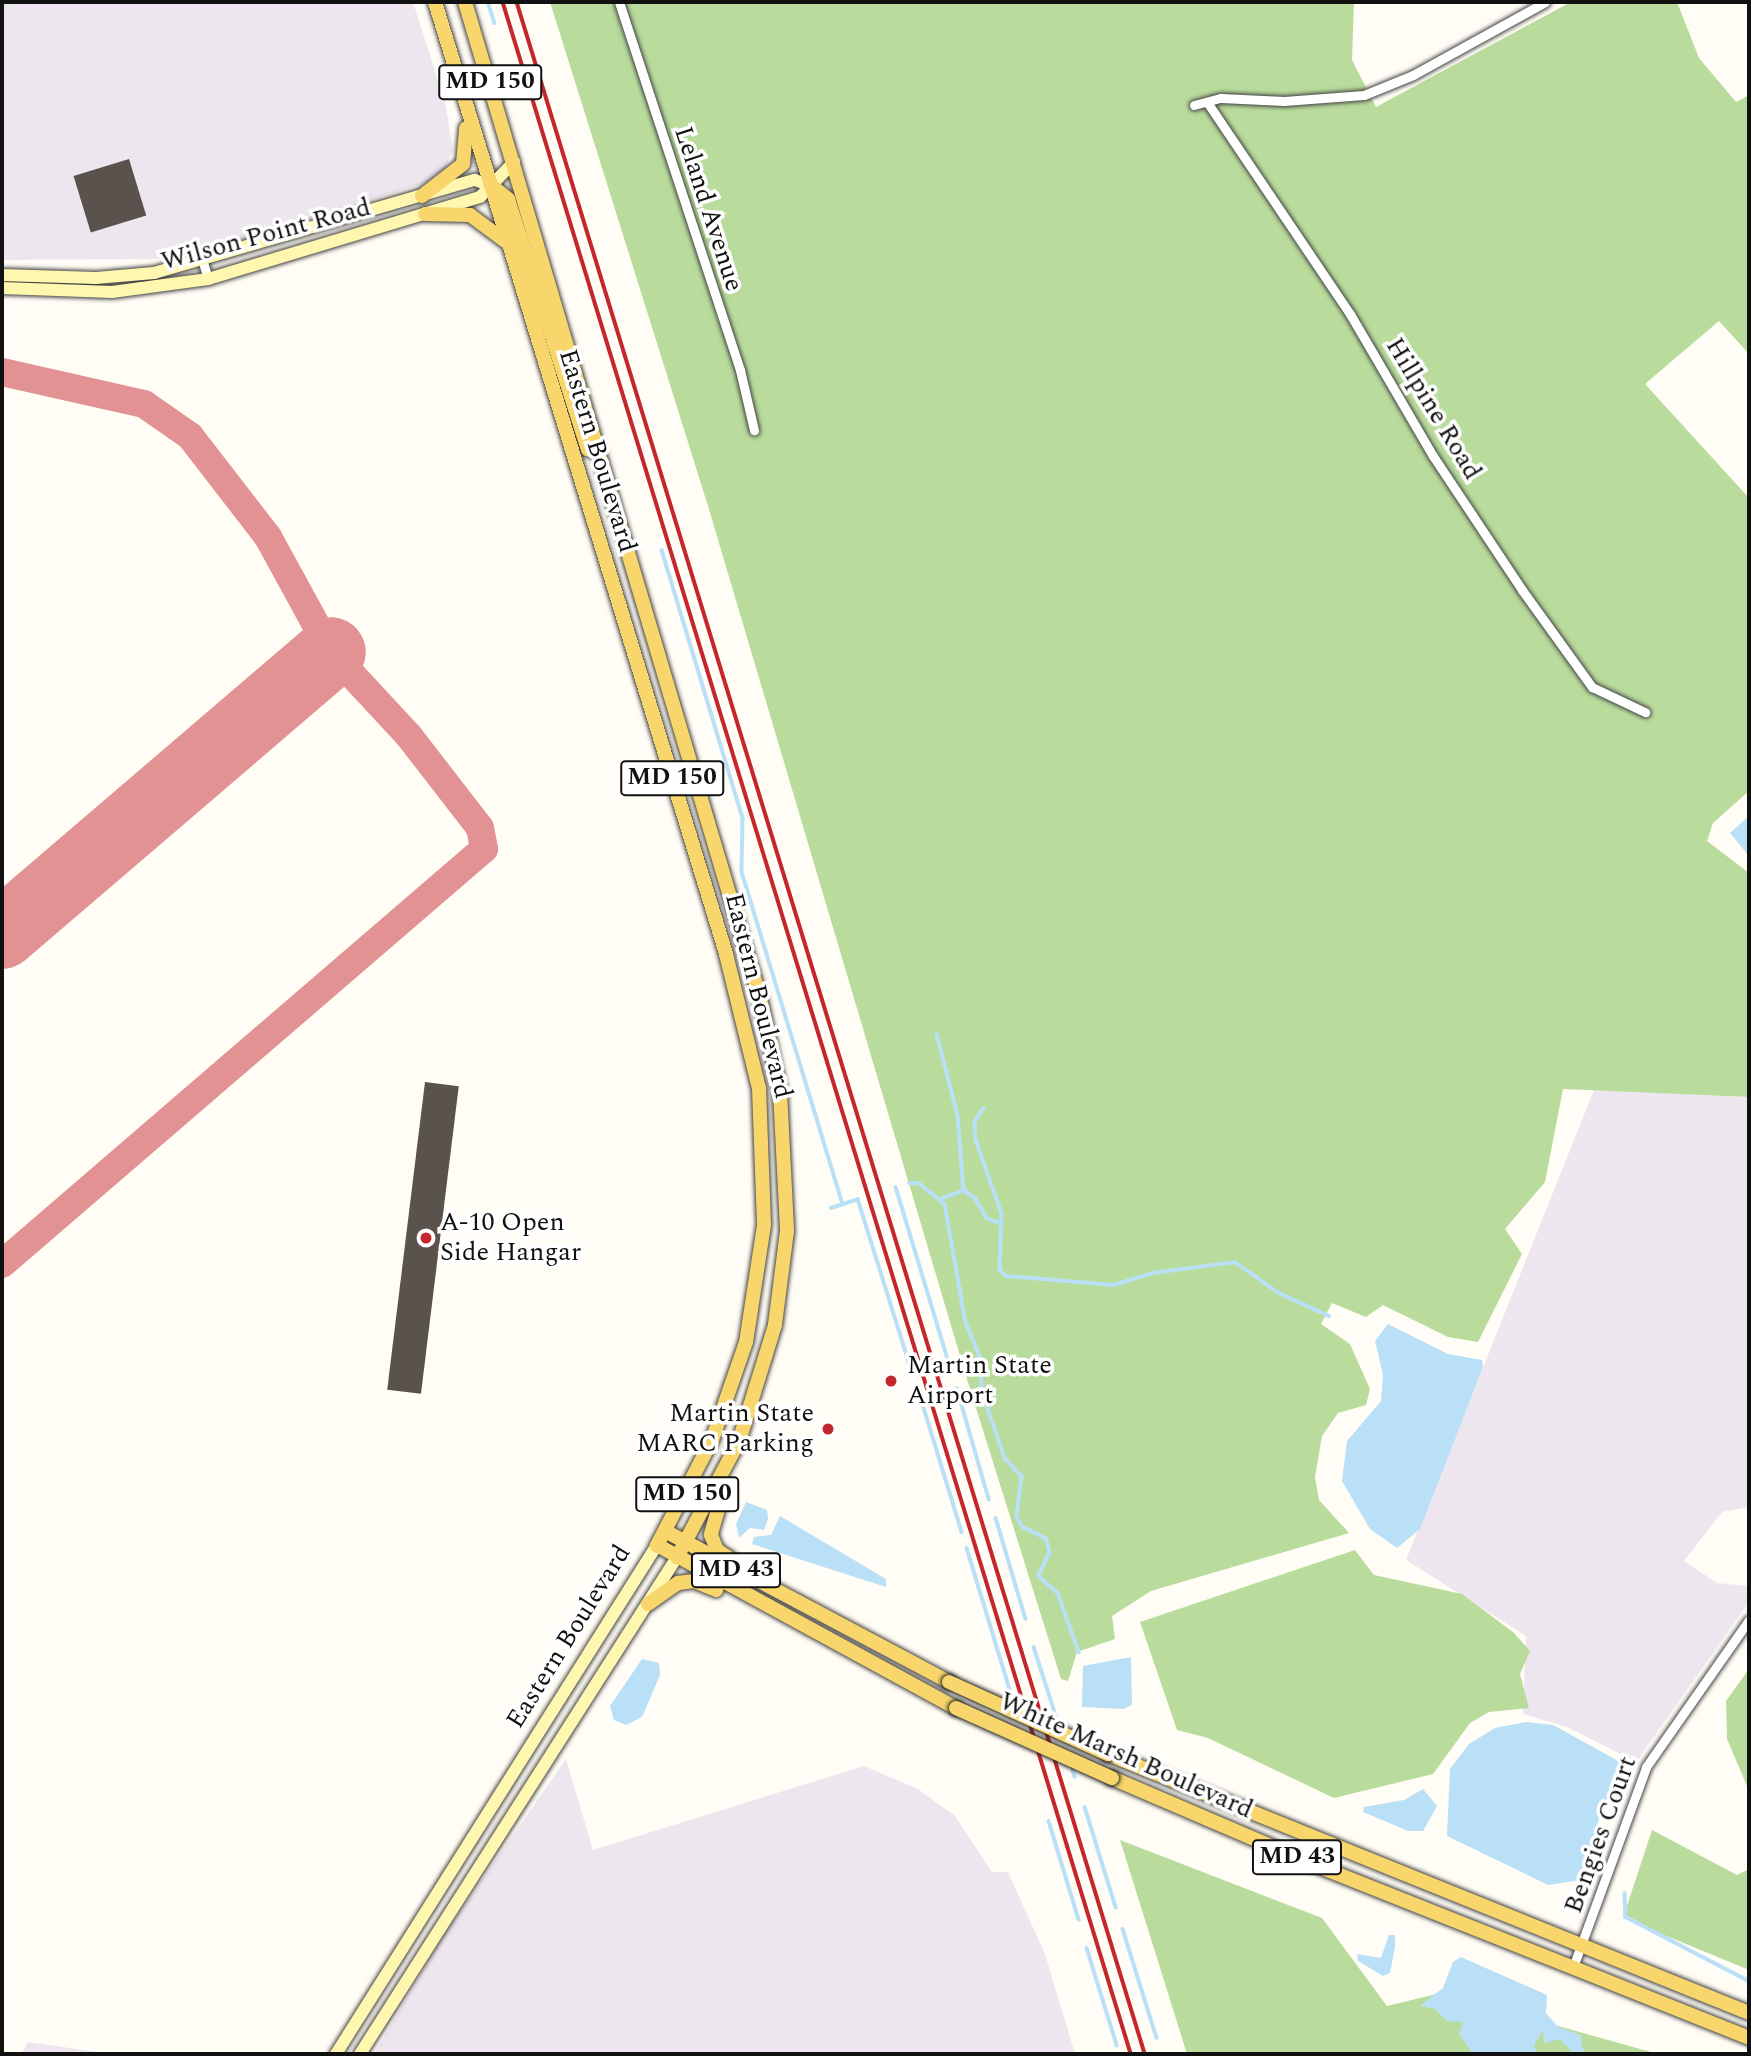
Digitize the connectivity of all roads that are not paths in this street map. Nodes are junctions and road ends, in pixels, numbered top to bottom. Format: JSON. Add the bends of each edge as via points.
{"nodes":[{"id":1,"x":435,"y":2,"type":"edge"},
{"id":2,"x":465,"y":2,"type":"edge"},
{"id":3,"x":619,"y":2,"type":"edge"},
{"id":4,"x":1545,"y":2,"type":"edge"},
{"id":5,"x":455,"y":68,"type":"junction"},
{"id":6,"x":1207,"y":102,"type":"junction"},
{"id":7,"x":1194,"y":104,"type":"dead end"},
{"id":8,"x":514,"y":162,"type":"junction"},
{"id":9,"x":491,"y":186,"type":"junction"},
{"id":10,"x":422,"y":196,"type":"junction"},
{"id":11,"x":425,"y":214,"type":"junction"},
{"id":12,"x":508,"y":243,"type":"junction"},
{"id":13,"x":203,"y":262,"type":"junction"},
{"id":14,"x":189,"y":266,"type":"junction"},
{"id":15,"x":2,"y":275,"type":"edge"},
{"id":16,"x":208,"y":279,"type":"junction"},
{"id":17,"x":194,"y":281,"type":"junction"},
{"id":18,"x":2,"y":288,"type":"edge"},
{"id":19,"x":754,"y":430,"type":"dead end"},
{"id":20,"x":613,"y":509,"type":"junction"},
{"id":21,"x":1645,"y":712,"type":"dead end"},
{"id":22,"x":726,"y":1471,"type":"junction"},
{"id":23,"x":665,"y":1531,"type":"junction"},
{"id":24,"x":686,"y":1543,"type":"junction"},
{"id":25,"x":657,"y":1545,"type":"junction"},
{"id":26,"x":677,"y":1557,"type":"junction"},
{"id":27,"x":648,"y":1604,"type":"junction"},
{"id":28,"x":763,"y":1606,"type":"junction"},
{"id":29,"x":807,"y":1608,"type":"junction"},
{"id":30,"x":1749,"y":1620,"type":"edge"},
{"id":31,"x":1581,"y":1946,"type":"junction"},
{"id":32,"x":1573,"y":1967,"type":"junction"},
{"id":33,"x":1749,"y":2013,"type":"edge"},
{"id":34,"x":1749,"y":2038,"type":"edge"},
{"id":35,"x":336,"y":2054,"type":"edge"},
{"id":36,"x":360,"y":2054,"type":"edge"}],
"edges":[{"from":1,"to":5,"type":"main road","name":"Eastern Boulevard","number":"MD 150"},
{"from":2,"to":8,"type":"main road","name":"Eastern Boulevard","number":"MD 150"},
{"from":3,"to":19,"type":"street","name":"Leland Avenue","via":[[740,370]]},
{"from":4,"to":6,"type":"street","via":[[1413,75],[1364,95]]},
{"from":5,"to":9,"type":"main road","name":"Eastern Boulevard","number":"MD 150"},
{"from":5,"to":10,"type":"main road","via":[[467,156],[456,175]]},
{"from":6,"to":7,"type":"street"},
{"from":6,"to":21,"type":"street","name":"Hillpine Road","via":[[1350,314],[1433,456],[1522,590],[1592,687]]},
{"from":8,"to":9,"type":"main road","name":"Wilson Point Road"},
{"from":8,"to":20,"type":"main road","name":"Eastern Boulevard","number":"MD 150"},
{"from":9,"to":10,"type":"main road","name":"Wilson Point Road","via":[[475,180]]},
{"from":9,"to":11,"type":"main road","name":"Wilson Point Road","via":[[480,197]]},
{"from":9,"to":12,"type":"main road","name":"Eastern Boulevard","number":"MD 150"},
{"from":9,"to":20,"type":"main road","via":[[508,199],[597,477]]},
{"from":10,"to":13,"type":"main road","name":"Wilson Point Road"},
{"from":11,"to":12,"type":"main road","via":[[479,218]]},
{"from":11,"to":16,"type":"main road","name":"Wilson Point Road"},
{"from":12,"to":23,"type":"main road","name":"Eastern Boulevard","number":"MD 150","via":[[726,954],[762,1117],[763,1239],[746,1342],[712,1440]]},
{"from":13,"to":14,"type":"main road","name":"Wilson Point Road"},
{"from":13,"to":16,"type":"street"},
{"from":14,"to":15,"type":"main road","name":"Wilson Point Road","via":[[118,278]]},
{"from":14,"to":17,"type":"street"},
{"from":16,"to":17,"type":"main road","name":"Wilson Point Road"},
{"from":17,"to":18,"type":"main road","name":"Wilson Point Road","via":[[112,292]]},
{"from":20,"to":22,"type":"main road","name":"Eastern Boulevard","number":"MD 150","via":[[760,998],[783,1115],[787,1231],[779,1302],[760,1382]]},
{"from":22,"to":24,"type":"main road","name":"Eastern Boulevard","number":"MD 150"},
{"from":22,"to":29,"type":"main road","via":[[727,1489],[711,1528],[714,1546],[797,1594]]},
{"from":23,"to":24,"type":"main road","name":"White Marsh Boulevard","number":"MD 43"},
{"from":23,"to":25,"type":"main road","name":"Eastern Boulevard","number":"MD 150"},
{"from":24,"to":26,"type":"main road","name":"Eastern Boulevard","number":"MD 150"},
{"from":24,"to":29,"type":"main road","name":"White Marsh Boulevard","number":"MD 43"},
{"from":25,"to":26,"type":"main road","name":"White Marsh Boulevard","number":"MD 43"},
{"from":25,"to":35,"type":"main road","name":"Eastern Boulevard","number":"MD 150"},
{"from":26,"to":27,"type":"main road","name":"Eastern Boulevard","number":"MD 150"},
{"from":26,"to":28,"type":"main road","name":"White Marsh Boulevard","number":"MD 43"},
{"from":27,"to":28,"type":"main road","via":[[678,1583],[694,1581],[744,1604]]},
{"from":27,"to":36,"type":"main road","name":"Eastern Boulevard","number":"MD 150"},
{"from":28,"to":32,"type":"main road","name":"White Marsh Boulevard","number":"MD 43","bridge":true,"via":[[956,1708],[1112,1778]]},
{"from":29,"to":31,"type":"main road","name":"White Marsh Boulevard","number":"MD 43","bridge":true,"via":[[949,1682],[1108,1754]]},
{"from":30,"to":31,"type":"street","name":"Bengies Court","via":[[1646,1767]]},
{"from":31,"to":32,"type":"street","name":"Bengies Court"},
{"from":31,"to":33,"type":"main road","name":"White Marsh Boulevard","number":"MD 43"},
{"from":32,"to":34,"type":"main road","name":"White Marsh Boulevard","number":"MD 43"}]}
